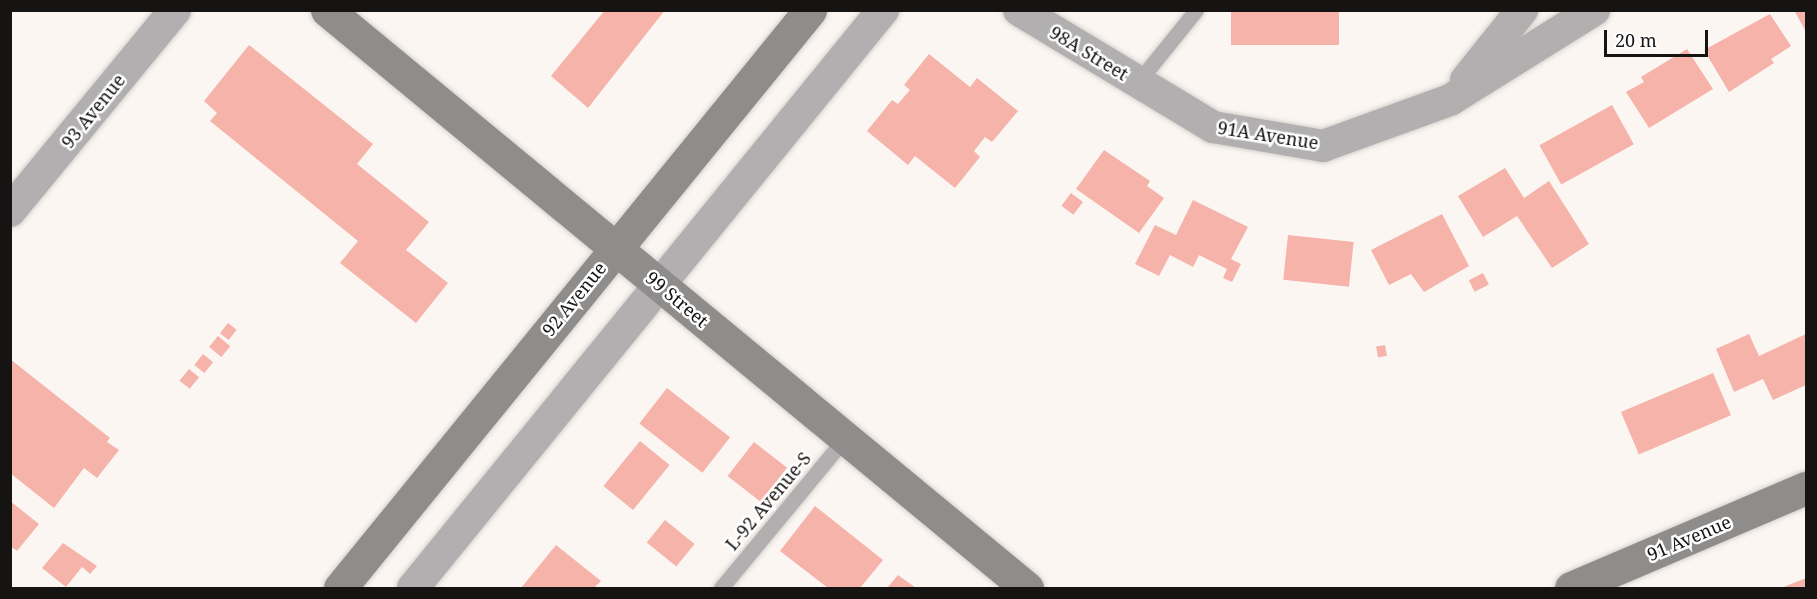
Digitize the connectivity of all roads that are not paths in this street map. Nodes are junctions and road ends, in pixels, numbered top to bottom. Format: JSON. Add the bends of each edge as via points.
{"nodes":[{"id":1,"x":175,"y":10,"type":"edge"},
{"id":2,"x":327,"y":10,"type":"edge"},
{"id":3,"x":810,"y":10,"type":"edge"},
{"id":4,"x":883,"y":10,"type":"edge"},
{"id":5,"x":1019,"y":10,"type":"edge"},
{"id":6,"x":1196,"y":10,"type":"edge"},
{"id":7,"x":1522,"y":10,"type":"edge"},
{"id":8,"x":1594,"y":10,"type":"edge"},
{"id":9,"x":1149,"y":89,"type":"junction"},
{"id":10,"x":1450,"y":100,"type":"junction"},
{"id":11,"x":10,"y":211,"type":"edge"},
{"id":12,"x":616,"y":247,"type":"junction"},
{"id":13,"x":660,"y":285,"type":"junction"},
{"id":14,"x":845,"y":438,"type":"junction"},
{"id":15,"x":1806,"y":488,"type":"edge"},
{"id":16,"x":340,"y":588,"type":"edge"},
{"id":17,"x":413,"y":588,"type":"edge"},
{"id":18,"x":721,"y":588,"type":"edge"},
{"id":19,"x":1027,"y":588,"type":"edge"},
{"id":20,"x":1571,"y":588,"type":"edge"}],
"edges":[{"from":1,"to":11,"type":"street","name":"93 Avenue"},
{"from":2,"to":12,"type":"street","name":"99 Street"},
{"from":3,"to":12,"type":"street","name":"92 Avenue"},
{"from":4,"to":13,"type":"street"},
{"from":5,"to":9,"type":"street","name":"98A Street"},
{"from":6,"to":9,"type":"lane"},
{"from":7,"to":10,"type":"street"},
{"from":8,"to":10,"type":"street","name":"91A Avenue"},
{"from":9,"to":10,"type":"street","name":"91A Avenue","via":[[1213,127],[1323,146]]},
{"from":12,"to":13,"type":"street","name":"99 Street"},
{"from":12,"to":16,"type":"street","name":"92 Avenue"},
{"from":13,"to":14,"type":"street","name":"99 Street"},
{"from":13,"to":17,"type":"street"},
{"from":14,"to":18,"type":"lane","name":"L-92 Avenue-S"},
{"from":14,"to":19,"type":"street","name":"99 Street"},
{"from":15,"to":20,"type":"street","name":"91 Avenue"}]}
